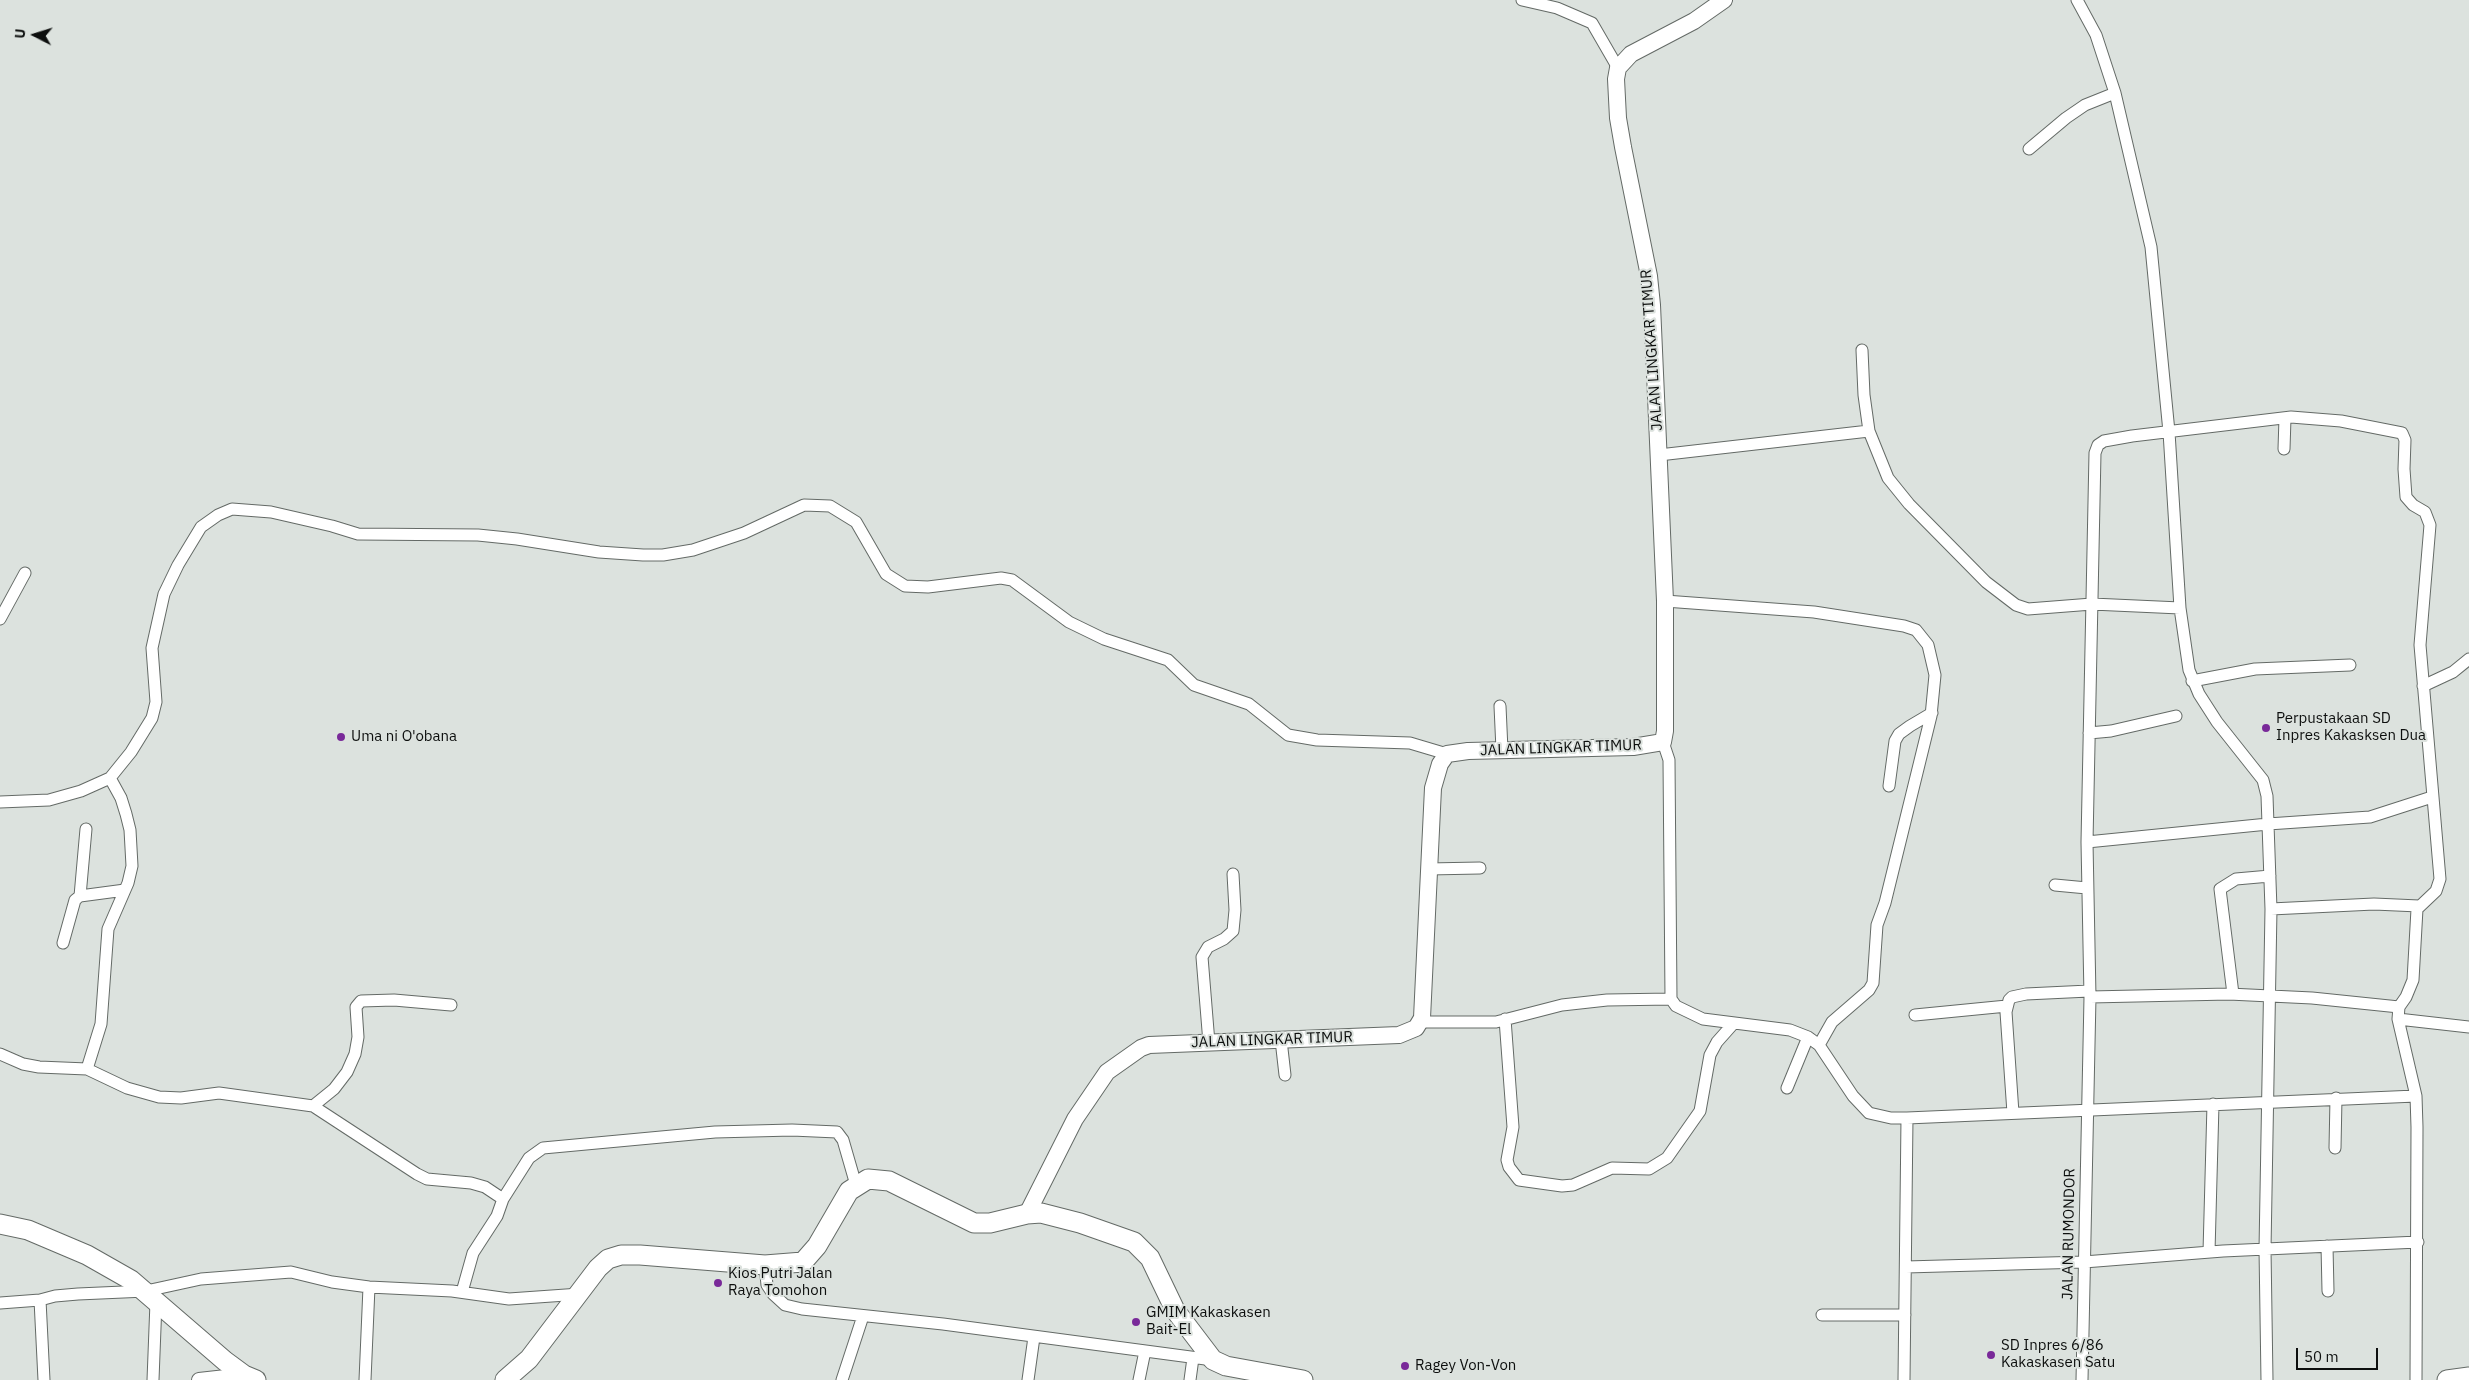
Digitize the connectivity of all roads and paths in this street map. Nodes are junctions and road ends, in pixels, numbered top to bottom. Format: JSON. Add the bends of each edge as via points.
{"nodes":[{"id":1,"x":1522,"y":0,"type":"edge"},
{"id":2,"x":1724,"y":0,"type":"edge"},
{"id":3,"x":2077,"y":0,"type":"edge"},
{"id":4,"x":1618,"y":68,"type":"junction"},
{"id":5,"x":2115,"y":93,"type":"junction"},
{"id":6,"x":2029,"y":149,"type":"dead end"},
{"id":7,"x":1862,"y":350,"type":"dead end"},
{"id":8,"x":2285,"y":418,"type":"junction"},
{"id":9,"x":1869,"y":431,"type":"junction"},
{"id":10,"x":2169,"y":432,"type":"junction"},
{"id":11,"x":2284,"y":449,"type":"dead end"},
{"id":12,"x":1659,"y":455,"type":"junction"},
{"id":13,"x":25,"y":573,"type":"dead end"},
{"id":14,"x":1665,"y":601,"type":"junction"},
{"id":15,"x":2092,"y":604,"type":"junction"},
{"id":16,"x":2180,"y":608,"type":"junction"},
{"id":17,"x":0,"y":619,"type":"edge"},
{"id":18,"x":2469,"y":659,"type":"edge"},
{"id":19,"x":2350,"y":665,"type":"dead end"},
{"id":20,"x":2192,"y":681,"type":"junction"},
{"id":21,"x":2423,"y":686,"type":"junction"},
{"id":22,"x":1500,"y":706,"type":"dead end"},
{"id":23,"x":1932,"y":713,"type":"junction"},
{"id":24,"x":2176,"y":716,"type":"dead end"},
{"id":25,"x":2089,"y":733,"type":"junction"},
{"id":26,"x":1663,"y":742,"type":"junction"},
{"id":27,"x":1502,"y":750,"type":"junction"},
{"id":28,"x":1447,"y":754,"type":"junction"},
{"id":29,"x":110,"y":778,"type":"junction"},
{"id":30,"x":1888,"y":786,"type":"dead end"},
{"id":31,"x":2432,"y":797,"type":"junction"},
{"id":32,"x":0,"y":802,"type":"edge"},
{"id":33,"x":2268,"y":824,"type":"junction"},
{"id":34,"x":86,"y":829,"type":"dead end"},
{"id":35,"x":2087,"y":842,"type":"junction"},
{"id":36,"x":1480,"y":868,"type":"dead end"},
{"id":37,"x":1428,"y":869,"type":"junction"},
{"id":38,"x":1233,"y":874,"type":"dead end"},
{"id":39,"x":2270,"y":876,"type":"junction"},
{"id":40,"x":2055,"y":885,"type":"dead end"},
{"id":41,"x":2087,"y":888,"type":"junction"},
{"id":42,"x":125,"y":890,"type":"junction"},
{"id":43,"x":80,"y":896,"type":"junction"},
{"id":44,"x":2419,"y":906,"type":"junction"},
{"id":45,"x":2271,"y":909,"type":"junction"},
{"id":46,"x":63,"y":943,"type":"dead end"},
{"id":47,"x":2090,"y":994,"type":"junction"},
{"id":48,"x":2233,"y":994,"type":"junction"},
{"id":49,"x":2270,"y":996,"type":"junction"},
{"id":50,"x":1671,"y":999,"type":"junction"},
{"id":51,"x":451,"y":1006,"type":"dead end"},
{"id":52,"x":2007,"y":1006,"type":"junction"},
{"id":53,"x":2398,"y":1013,"type":"junction"},
{"id":54,"x":1914,"y":1015,"type":"dead end"},
{"id":55,"x":1505,"y":1020,"type":"junction"},
{"id":56,"x":1420,"y":1022,"type":"junction"},
{"id":57,"x":1733,"y":1024,"type":"junction"},
{"id":58,"x":2469,"y":1026,"type":"edge"},
{"id":59,"x":1808,"y":1037,"type":"junction"},
{"id":60,"x":1281,"y":1040,"type":"junction"},
{"id":61,"x":1209,"y":1043,"type":"junction"},
{"id":62,"x":1819,"y":1044,"type":"junction"},
{"id":63,"x":0,"y":1054,"type":"edge"},
{"id":64,"x":87,"y":1069,"type":"junction"},
{"id":65,"x":1285,"y":1075,"type":"dead end"},
{"id":66,"x":1786,"y":1088,"type":"dead end"},
{"id":67,"x":2416,"y":1096,"type":"junction"},
{"id":68,"x":2336,"y":1098,"type":"junction"},
{"id":69,"x":2269,"y":1102,"type":"junction"},
{"id":70,"x":2213,"y":1104,"type":"junction"},
{"id":71,"x":312,"y":1106,"type":"junction"},
{"id":72,"x":2086,"y":1111,"type":"junction"},
{"id":73,"x":2013,"y":1113,"type":"junction"},
{"id":74,"x":1907,"y":1118,"type":"junction"},
{"id":75,"x":2335,"y":1148,"type":"dead end"},
{"id":76,"x":856,"y":1185,"type":"junction"},
{"id":77,"x":503,"y":1199,"type":"junction"},
{"id":78,"x":1027,"y":1214,"type":"junction"},
{"id":79,"x":0,"y":1224,"type":"edge"},
{"id":80,"x":2418,"y":1242,"type":"junction"},
{"id":81,"x":2327,"y":1246,"type":"junction"},
{"id":82,"x":2265,"y":1249,"type":"junction"},
{"id":83,"x":2209,"y":1252,"type":"junction"},
{"id":84,"x":2084,"y":1262,"type":"junction"},
{"id":85,"x":766,"y":1264,"type":"junction"},
{"id":86,"x":1906,"y":1267,"type":"junction"},
{"id":87,"x":369,"y":1288,"type":"junction"},
{"id":88,"x":2328,"y":1291,"type":"dead end"},
{"id":89,"x":462,"y":1292,"type":"junction"},
{"id":90,"x":580,"y":1294,"type":"junction"},
{"id":91,"x":151,"y":1297,"type":"junction"},
{"id":92,"x":40,"y":1300,"type":"junction"},
{"id":93,"x":0,"y":1303,"type":"edge"},
{"id":94,"x":1822,"y":1315,"type":"dead end"},
{"id":95,"x":1905,"y":1315,"type":"junction"},
{"id":96,"x":863,"y":1316,"type":"junction"},
{"id":97,"x":1034,"y":1337,"type":"junction"},
{"id":98,"x":1145,"y":1351,"type":"junction"},
{"id":99,"x":1193,"y":1358,"type":"junction"},
{"id":100,"x":1213,"y":1360,"type":"junction"},
{"id":101,"x":250,"y":1377,"type":"edge"},
{"id":102,"x":2469,"y":1377,"type":"edge"},
{"id":103,"x":1272,"y":1378,"type":"edge"},
{"id":104,"x":44,"y":1380,"type":"edge"},
{"id":105,"x":153,"y":1380,"type":"edge"},
{"id":106,"x":199,"y":1380,"type":"edge"},
{"id":107,"x":366,"y":1380,"type":"edge"},
{"id":108,"x":505,"y":1380,"type":"edge"},
{"id":109,"x":842,"y":1380,"type":"edge"},
{"id":110,"x":1028,"y":1380,"type":"edge"},
{"id":111,"x":1139,"y":1380,"type":"edge"},
{"id":112,"x":1190,"y":1380,"type":"edge"},
{"id":113,"x":1303,"y":1380,"type":"edge"},
{"id":114,"x":1904,"y":1380,"type":"edge"},
{"id":115,"x":2082,"y":1380,"type":"edge"},
{"id":116,"x":2267,"y":1380,"type":"edge"},
{"id":117,"x":2416,"y":1380,"type":"edge"},
{"id":118,"x":2447,"y":1380,"type":"edge"}],
"edges":[{"from":1,"to":4,"type":"street","via":[[1557,8],[1592,23]]},
{"from":2,"to":4,"type":"main road","via":[[1694,21],[1631,54]]},
{"from":3,"to":5,"type":"street","via":[[2096,35]]},
{"from":4,"to":12,"type":"main road","name":"JALAN LINGKAR TIMUR","via":[[1618,118],[1649,276]]},
{"from":5,"to":6,"type":"street","via":[[2066,118]]},
{"from":5,"to":10,"type":"street","via":[[2151,247]]},
{"from":7,"to":9,"type":"street"},
{"from":8,"to":10,"type":"street"},
{"from":8,"to":11,"type":"street"},
{"from":8,"to":21,"type":"street","via":[[2341,421],[2395,431],[2404,436],[2406,497],[2425,512],[2430,525],[2420,645]]},
{"from":9,"to":12,"type":"street"},
{"from":9,"to":15,"type":"street","via":[[1888,478],[1999,594],[2028,609]]},
{"from":10,"to":15,"type":"street","name":"JALAN RUMONDOR","via":[[2104,441],[2098,445]]},
{"from":10,"to":16,"type":"street"},
{"from":12,"to":14,"type":"main road","name":"JALAN LINGKAR TIMUR"},
{"from":13,"to":17,"type":"street"},
{"from":14,"to":23,"type":"street","via":[[1814,612],[1916,630],[1932,656],[1935,675]]},
{"from":14,"to":26,"type":"main road","name":"JALAN LINGKAR TIMUR"},
{"from":15,"to":16,"type":"street"},
{"from":15,"to":25,"type":"street","name":"JALAN RUMONDOR"},
{"from":16,"to":20,"type":"street"},
{"from":18,"to":21,"type":"street","via":[[2453,672]]},
{"from":19,"to":20,"type":"street","via":[[2255,669]]},
{"from":20,"to":33,"type":"street","via":[[2217,722],[2263,780]]},
{"from":21,"to":31,"type":"street"},
{"from":22,"to":27,"type":"street"},
{"from":23,"to":30,"type":"street","via":[[1910,726],[1895,741]]},
{"from":23,"to":62,"type":"street","via":[[1877,925],[1873,983],[1832,1022]]},
{"from":24,"to":25,"type":"street"},
{"from":25,"to":35,"type":"street","name":"JALAN RUMONDOR"},
{"from":26,"to":27,"type":"main road","name":"JALAN LINGKAR TIMUR","via":[[1633,747]]},
{"from":26,"to":50,"type":"street","via":[[1669,760]]},
{"from":27,"to":28,"type":"main road","name":"JALAN LINGKAR TIMUR"},
{"from":28,"to":29,"type":"street","via":[[1410,743],[1354,742],[1288,735],[1248,704],[1194,685],[1168,660],[1104,639],[1069,622],[1012,580],[1001,578],[928,587],[905,586],[886,574],[856,522],[830,506],[804,505],[744,533],[693,550],[663,555],[599,552],[478,535],[358,534],[271,512],[232,509],[201,527],[164,594],[152,648],[156,702],[152,718]]},
{"from":28,"to":37,"type":"main road","via":[[1440,764],[1433,788]]},
{"from":29,"to":32,"type":"street","via":[[49,800]]},
{"from":29,"to":42,"type":"street","via":[[121,798],[130,830],[132,866]]},
{"from":31,"to":33,"type":"street","via":[[2370,817]]},
{"from":31,"to":44,"type":"street","via":[[2440,878],[2436,891]]},
{"from":33,"to":35,"type":"street"},
{"from":33,"to":39,"type":"street"},
{"from":34,"to":43,"type":"street"},
{"from":35,"to":41,"type":"street","name":"JALAN RUMONDOR"},
{"from":36,"to":37,"type":"street"},
{"from":37,"to":56,"type":"main road"},
{"from":38,"to":61,"type":"street","via":[[1236,910],[1233,931],[1208,947],[1202,957]]},
{"from":39,"to":45,"type":"street"},
{"from":39,"to":48,"type":"street","via":[[2236,879],[2220,889]]},
{"from":40,"to":41,"type":"street"},
{"from":41,"to":47,"type":"street","name":"JALAN RUMONDOR"},
{"from":42,"to":43,"type":"street"},
{"from":42,"to":64,"type":"street","via":[[108,929],[101,1024]]},
{"from":43,"to":46,"type":"street","via":[[75,900]]},
{"from":44,"to":45,"type":"street","via":[[2365,904]]},
{"from":44,"to":53,"type":"street","via":[[2415,918],[2413,980]]},
{"from":45,"to":49,"type":"street"},
{"from":47,"to":48,"type":"street"},
{"from":47,"to":52,"type":"street","via":[[2026,994],[2012,998]]},
{"from":47,"to":72,"type":"street","name":"JALAN RUMONDOR"},
{"from":48,"to":49,"type":"street"},
{"from":49,"to":53,"type":"street","via":[[2312,998]]},
{"from":49,"to":69,"type":"street"},
{"from":50,"to":55,"type":"street","via":[[1571,1004]]},
{"from":50,"to":57,"type":"street","via":[[1676,1006],[1703,1019]]},
{"from":51,"to":71,"type":"street","via":[[394,1000],[361,1001],[356,1007],[358,1037],[355,1054],[347,1072],[334,1089]]},
{"from":52,"to":54,"type":"street"},
{"from":52,"to":73,"type":"street"},
{"from":53,"to":58,"type":"street"},
{"from":53,"to":67,"type":"street"},
{"from":55,"to":56,"type":"street"},
{"from":55,"to":57,"type":"street","via":[[1513,1127],[1507,1160],[1509,1167],[1519,1180],[1562,1186],[1573,1185],[1612,1168],[1649,1169],[1667,1158],[1700,1111],[1710,1054]]},
{"from":56,"to":60,"type":"main road","name":"JALAN LINGKAR TIMUR","via":[[1416,1028],[1399,1035]]},
{"from":57,"to":59,"type":"street","via":[[1790,1030]]},
{"from":59,"to":62,"type":"street"},
{"from":59,"to":66,"type":"street"},
{"from":60,"to":61,"type":"main road","name":"JALAN LINGKAR TIMUR"},
{"from":60,"to":65,"type":"street"},
{"from":61,"to":78,"type":"main road","name":"JALAN LINGKAR TIMUR","via":[[1149,1045],[1107,1072],[1075,1119]]},
{"from":62,"to":74,"type":"street","via":[[1853,1096],[1870,1113]]},
{"from":63,"to":64,"type":"street","via":[[39,1067]]},
{"from":64,"to":71,"type":"street","via":[[127,1088],[159,1097],[218,1093]]},
{"from":67,"to":68,"type":"street"},
{"from":67,"to":80,"type":"street"},
{"from":68,"to":69,"type":"street"},
{"from":68,"to":75,"type":"street"},
{"from":69,"to":70,"type":"street"},
{"from":69,"to":82,"type":"street"},
{"from":70,"to":72,"type":"street"},
{"from":70,"to":83,"type":"street"},
{"from":71,"to":77,"type":"street","via":[[427,1179],[471,1183],[485,1187]]},
{"from":72,"to":73,"type":"street"},
{"from":72,"to":84,"type":"street","name":"JALAN RUMONDOR"},
{"from":73,"to":74,"type":"street"},
{"from":74,"to":86,"type":"street"},
{"from":76,"to":77,"type":"street","via":[[843,1140],[836,1132],[714,1132],[543,1148],[529,1158]]},
{"from":76,"to":78,"type":"highway","via":[[868,1180],[889,1181],[974,1223],[990,1223]]},
{"from":76,"to":85,"type":"highway","via":[[849,1191],[808,1258],[803,1262]]},
{"from":77,"to":89,"type":"street","via":[[497,1216],[472,1253]]},
{"from":78,"to":100,"type":"highway","via":[[1055,1216],[1134,1242],[1150,1258],[1176,1310]]},
{"from":79,"to":91,"type":"highway","via":[[28,1230],[87,1255]]},
{"from":80,"to":81,"type":"street"},
{"from":80,"to":117,"type":"street"},
{"from":81,"to":82,"type":"street"},
{"from":81,"to":88,"type":"street"},
{"from":82,"to":83,"type":"street"},
{"from":82,"to":116,"type":"street"},
{"from":83,"to":84,"type":"street"},
{"from":84,"to":86,"type":"street"},
{"from":84,"to":115,"type":"street","name":"JALAN RUMONDOR"},
{"from":85,"to":90,"type":"highway","via":[[621,1255],[608,1259],[598,1268]]},
{"from":85,"to":96,"type":"street","via":[[767,1285],[785,1305]]},
{"from":86,"to":95,"type":"street"},
{"from":87,"to":89,"type":"street"},
{"from":87,"to":91,"type":"street","via":[[291,1272],[201,1279]]},
{"from":87,"to":107,"type":"street"},
{"from":89,"to":90,"type":"street","via":[[509,1299]]},
{"from":90,"to":108,"type":"highway","via":[[529,1359]]},
{"from":91,"to":92,"type":"street","via":[[78,1294]]},
{"from":91,"to":101,"type":"highway"},
{"from":91,"to":105,"type":"street"},
{"from":92,"to":93,"type":"street"},
{"from":92,"to":104,"type":"street"},
{"from":94,"to":95,"type":"street"},
{"from":95,"to":114,"type":"street"},
{"from":96,"to":97,"type":"street"},
{"from":96,"to":109,"type":"street"},
{"from":97,"to":98,"type":"street"},
{"from":97,"to":110,"type":"street"},
{"from":98,"to":99,"type":"street"},
{"from":98,"to":111,"type":"street"},
{"from":99,"to":100,"type":"street"},
{"from":99,"to":112,"type":"street"},
{"from":100,"to":103,"type":"highway"},
{"from":101,"to":106,"type":"street"},
{"from":102,"to":118,"type":"highway"},
{"from":103,"to":113,"type":"highway"}]}
